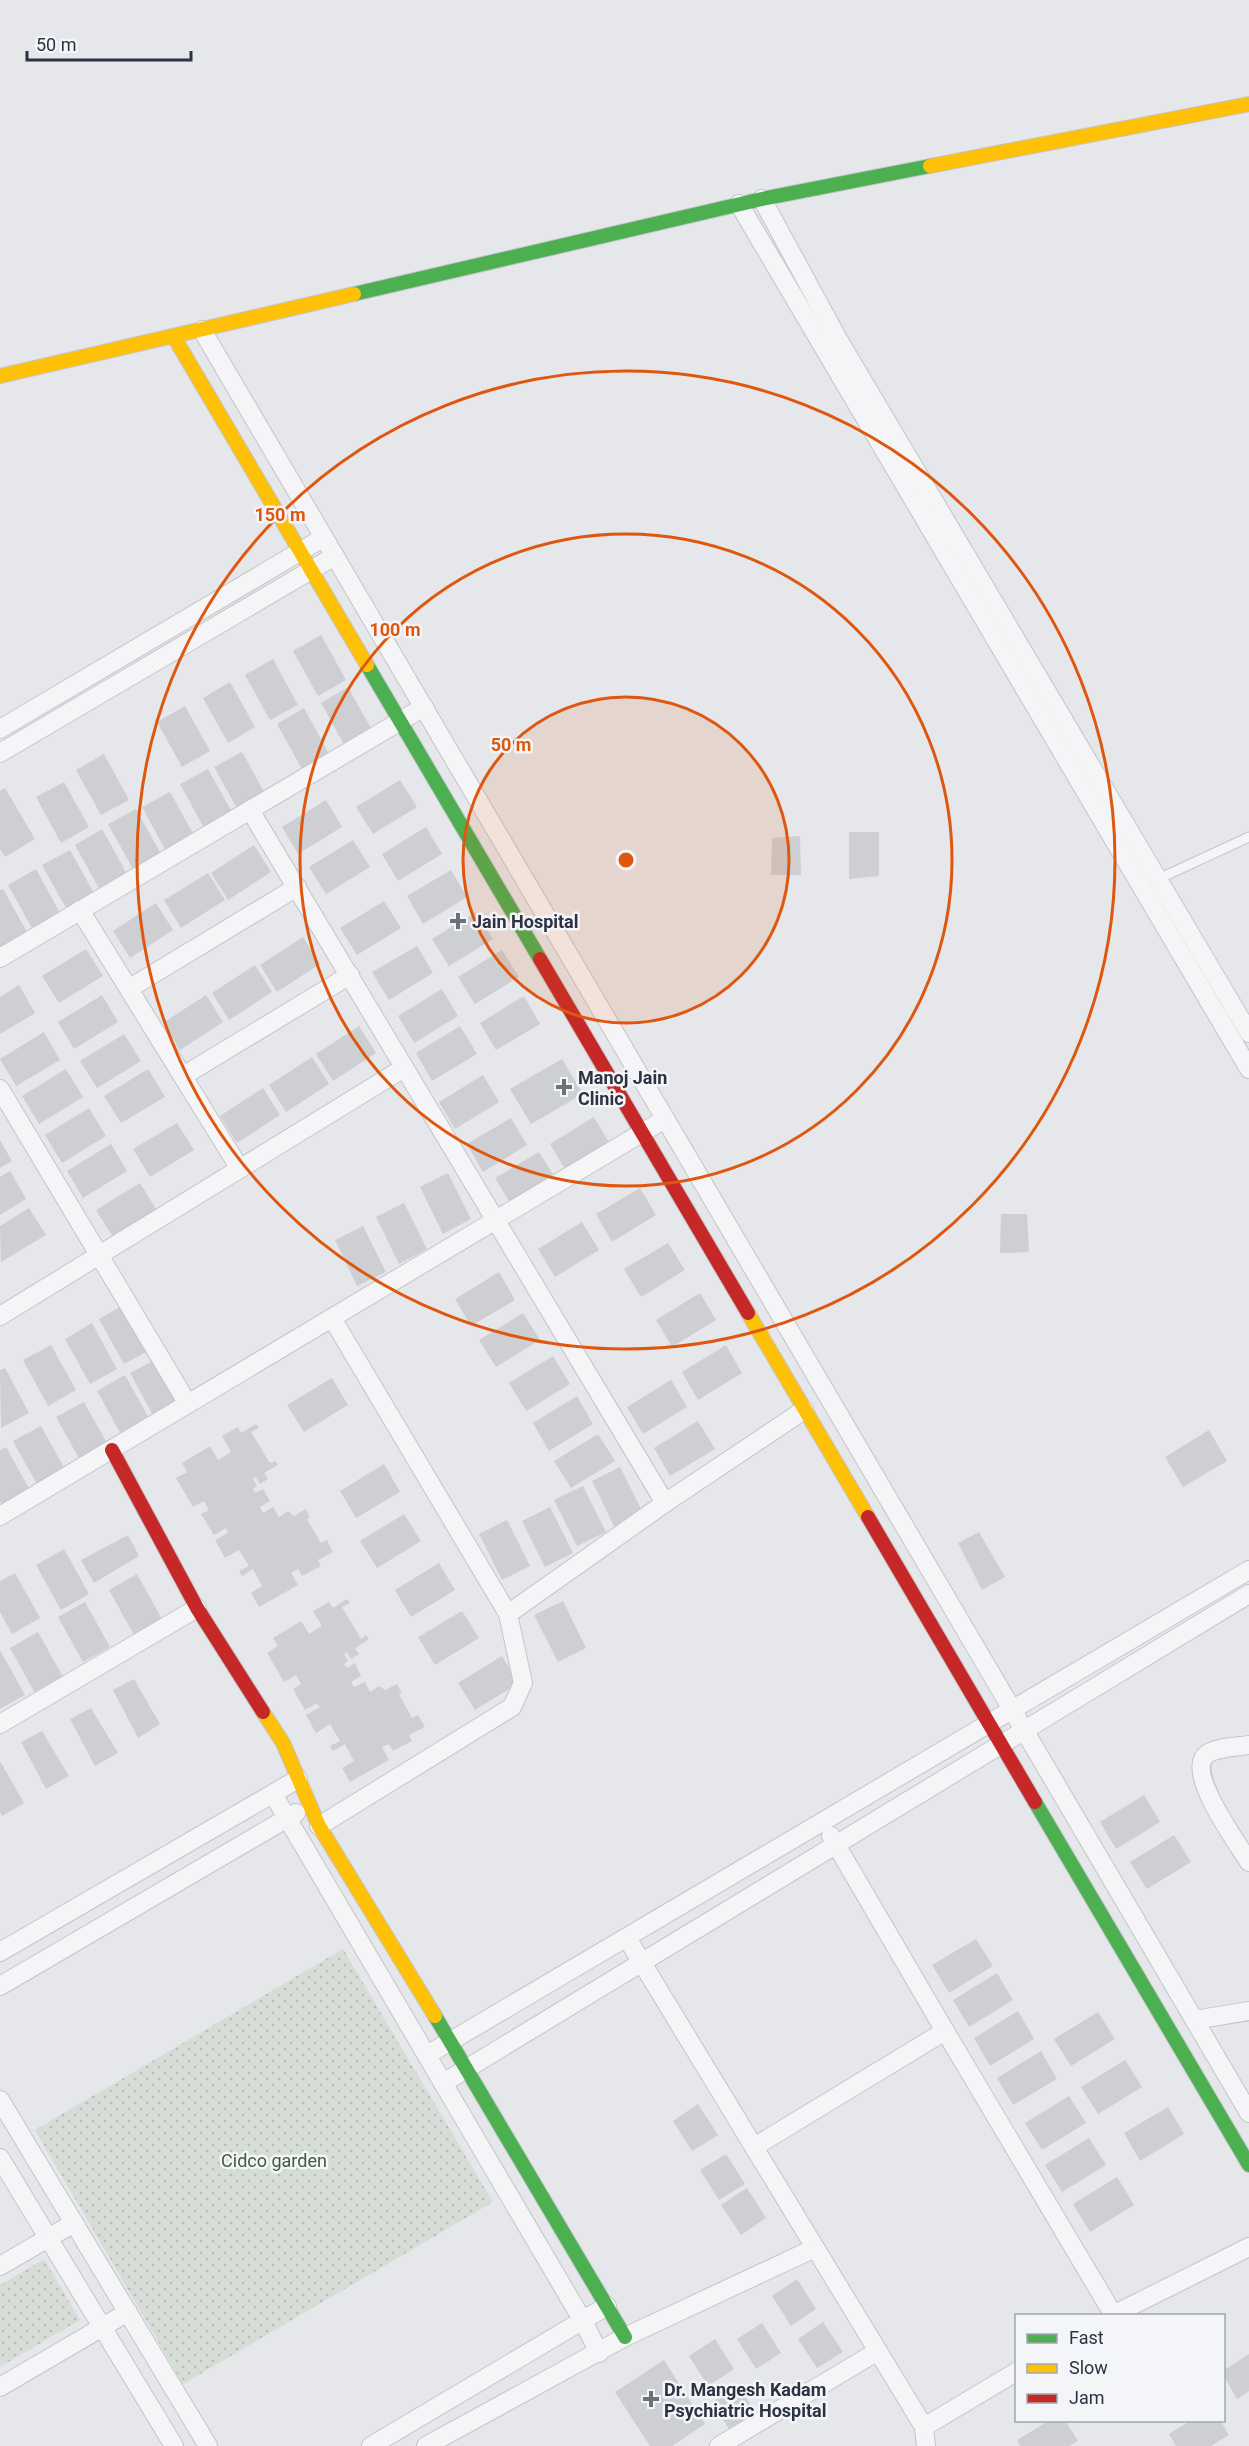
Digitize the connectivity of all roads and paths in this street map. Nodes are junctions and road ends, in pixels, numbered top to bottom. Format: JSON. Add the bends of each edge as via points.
{"nodes":[{"id":1,"x":1249,"y":104,"type":"edge"},
{"id":2,"x":762,"y":199,"type":"junction"},
{"id":3,"x":739,"y":204,"type":"junction"},
{"id":4,"x":202,"y":330,"type":"junction"},
{"id":5,"x":174,"y":337,"type":"junction"},
{"id":6,"x":0,"y":376,"type":"edge"},
{"id":7,"x":323,"y":538,"type":"junction"},
{"id":8,"x":299,"y":553,"type":"junction"},
{"id":9,"x":335,"y":556,"type":"junction"},
{"id":10,"x":310,"y":570,"type":"junction"},
{"id":11,"x":424,"y":707,"type":"junction"},
{"id":12,"x":400,"y":722,"type":"junction"},
{"id":13,"x":0,"y":729,"type":"edge"},
{"id":14,"x":0,"y":753,"type":"edge"},
{"id":15,"x":250,"y":810,"type":"junction"},
{"id":16,"x":1249,"y":837,"type":"edge"},
{"id":17,"x":1158,"y":879,"type":"junction"},
{"id":18,"x":297,"y":887,"type":"junction"},
{"id":19,"x":1142,"y":888,"type":"junction"},
{"id":20,"x":80,"y":910,"type":"junction"},
{"id":21,"x":0,"y":958,"type":"edge"},
{"id":22,"x":350,"y":975,"type":"junction"},
{"id":23,"x":130,"y":988,"type":"junction"},
{"id":24,"x":1249,"y":1033,"type":"edge"},
{"id":25,"x":405,"y":1068,"type":"junction"},
{"id":26,"x":1249,"y":1069,"type":"edge"},
{"id":27,"x":183,"y":1076,"type":"junction"},
{"id":28,"x":0,"y":1089,"type":"edge"},
{"id":29,"x":666,"y":1119,"type":"junction"},
{"id":30,"x":642,"y":1133,"type":"junction"},
{"id":31,"x":240,"y":1169,"type":"junction"},
{"id":32,"x":495,"y":1221,"type":"junction"},
{"id":33,"x":99,"y":1255,"type":"junction"},
{"id":34,"x":0,"y":1316,"type":"edge"},
{"id":35,"x":332,"y":1318,"type":"junction"},
{"id":36,"x":188,"y":1404,"type":"junction"},
{"id":37,"x":804,"y":1410,"type":"junction"},
{"id":38,"x":112,"y":1450,"type":"junction"},
{"id":39,"x":885,"y":1493,"type":"junction"},
{"id":40,"x":665,"y":1503,"type":"junction"},
{"id":41,"x":861,"y":1506,"type":"junction"},
{"id":42,"x":0,"y":1516,"type":"edge"},
{"id":43,"x":1249,"y":1570,"type":"edge"},
{"id":44,"x":1249,"y":1594,"type":"edge"},
{"id":45,"x":197,"y":1608,"type":"junction"},
{"id":46,"x":508,"y":1614,"type":"junction"},
{"id":47,"x":1013,"y":1711,"type":"junction"},
{"id":48,"x":0,"y":1724,"type":"edge"},
{"id":49,"x":990,"y":1725,"type":"junction"},
{"id":50,"x":1024,"y":1730,"type":"junction"},
{"id":51,"x":1002,"y":1744,"type":"junction"},
{"id":52,"x":1249,"y":1745,"type":"edge"},
{"id":53,"x":298,"y":1779,"type":"junction"},
{"id":54,"x":273,"y":1794,"type":"junction"},
{"id":55,"x":311,"y":1806,"type":"junction"},
{"id":56,"x":287,"y":1817,"type":"junction"},
{"id":57,"x":823,"y":1823,"type":"junction"},
{"id":58,"x":319,"y":1826,"type":"junction"},
{"id":59,"x":836,"y":1845,"type":"junction"},
{"id":60,"x":1249,"y":1862,"type":"edge"},
{"id":61,"x":627,"y":1938,"type":"junction"},
{"id":62,"x":0,"y":1952,"type":"edge"},
{"id":63,"x":642,"y":1962,"type":"junction"},
{"id":64,"x":0,"y":1986,"type":"edge"},
{"id":65,"x":1249,"y":2011,"type":"edge"},
{"id":66,"x":1194,"y":2020,"type":"junction"},
{"id":67,"x":945,"y":2031,"type":"junction"},
{"id":68,"x":451,"y":2041,"type":"junction"},
{"id":69,"x":427,"y":2055,"type":"junction"},
{"id":70,"x":467,"y":2068,"type":"junction"},
{"id":71,"x":443,"y":2083,"type":"junction"},
{"id":72,"x":0,"y":2100,"type":"edge"},
{"id":73,"x":1249,"y":2113,"type":"edge"},
{"id":74,"x":754,"y":2147,"type":"junction"},
{"id":75,"x":0,"y":2158,"type":"edge"},
{"id":76,"x":1249,"y":2165,"type":"edge"},
{"id":77,"x":74,"y":2223,"type":"junction"},
{"id":78,"x":48,"y":2238,"type":"junction"},
{"id":79,"x":1249,"y":2247,"type":"edge"},
{"id":80,"x":815,"y":2248,"type":"junction"},
{"id":81,"x":0,"y":2266,"type":"edge"},
{"id":82,"x":606,"y":2307,"type":"junction"},
{"id":83,"x":128,"y":2312,"type":"junction"},
{"id":84,"x":1111,"y":2314,"type":"edge"},
{"id":85,"x":1114,"y":2314,"type":"edge"},
{"id":86,"x":583,"y":2321,"type":"junction"},
{"id":87,"x":102,"y":2327,"type":"junction"},
{"id":88,"x":625,"y":2337,"type":"junction"},
{"id":89,"x":878,"y":2351,"type":"junction"},
{"id":90,"x":599,"y":2353,"type":"junction"},
{"id":91,"x":1015,"y":2373,"type":"edge"},
{"id":92,"x":0,"y":2387,"type":"edge"},
{"id":93,"x":424,"y":2415,"type":"junction"},
{"id":94,"x":924,"y":2427,"type":"junction"},
{"id":95,"x":742,"y":2441,"type":"edge"},
{"id":96,"x":435,"y":2444,"type":"edge"},
{"id":97,"x":174,"y":2446,"type":"edge"},
{"id":98,"x":208,"y":2446,"type":"edge"},
{"id":99,"x":371,"y":2446,"type":"edge"},
{"id":100,"x":719,"y":2446,"type":"edge"},
{"id":101,"x":926,"y":2446,"type":"edge"}],
"edges":[{"from":1,"to":2,"type":"street"},
{"from":2,"to":3,"type":"street"},
{"from":2,"to":17,"type":"street","via":[[838,339]]},
{"from":3,"to":4,"type":"street"},
{"from":3,"to":19,"type":"street"},
{"from":4,"to":5,"type":"street"},
{"from":4,"to":7,"type":"street"},
{"from":5,"to":6,"type":"street"},
{"from":5,"to":8,"type":"street"},
{"from":7,"to":8,"type":"street"},
{"from":7,"to":9,"type":"street"},
{"from":8,"to":10,"type":"street"},
{"from":8,"to":13,"type":"street"},
{"from":9,"to":10,"type":"street"},
{"from":9,"to":11,"type":"street"},
{"from":10,"to":12,"type":"street"},
{"from":10,"to":14,"type":"street"},
{"from":11,"to":12,"type":"street"},
{"from":11,"to":29,"type":"street"},
{"from":12,"to":15,"type":"street"},
{"from":12,"to":30,"type":"street"},
{"from":15,"to":18,"type":"street"},
{"from":15,"to":20,"type":"street"},
{"from":16,"to":17,"type":"lane"},
{"from":17,"to":19,"type":"lane"},
{"from":17,"to":24,"type":"street"},
{"from":18,"to":22,"type":"street"},
{"from":18,"to":23,"type":"street"},
{"from":19,"to":26,"type":"street"},
{"from":20,"to":21,"type":"street"},
{"from":20,"to":23,"type":"street"},
{"from":22,"to":25,"type":"street"},
{"from":22,"to":27,"type":"street"},
{"from":23,"to":27,"type":"street"},
{"from":25,"to":31,"type":"street"},
{"from":25,"to":32,"type":"street"},
{"from":27,"to":31,"type":"street"},
{"from":28,"to":33,"type":"street"},
{"from":29,"to":30,"type":"street"},
{"from":29,"to":39,"type":"street"},
{"from":30,"to":32,"type":"street"},
{"from":30,"to":37,"type":"street"},
{"from":31,"to":33,"type":"street"},
{"from":32,"to":35,"type":"street"},
{"from":32,"to":40,"type":"street"},
{"from":33,"to":34,"type":"street"},
{"from":33,"to":36,"type":"street"},
{"from":35,"to":36,"type":"street"},
{"from":35,"to":46,"type":"street"},
{"from":36,"to":38,"type":"street"},
{"from":37,"to":40,"type":"street"},
{"from":37,"to":41,"type":"street"},
{"from":38,"to":42,"type":"street"},
{"from":38,"to":45,"type":"street"},
{"from":39,"to":41,"type":"street"},
{"from":39,"to":47,"type":"street"},
{"from":40,"to":46,"type":"street"},
{"from":41,"to":49,"type":"street"},
{"from":43,"to":47,"type":"street"},
{"from":44,"to":50,"type":"street"},
{"from":45,"to":48,"type":"street"},
{"from":45,"to":53,"type":"street","via":[[283,1743]]},
{"from":46,"to":58,"type":"street","via":[[523,1683],[512,1707]]},
{"from":47,"to":49,"type":"street"},
{"from":47,"to":50,"type":"street"},
{"from":49,"to":51,"type":"street"},
{"from":49,"to":57,"type":"street"},
{"from":50,"to":51,"type":"street"},
{"from":50,"to":66,"type":"street"},
{"from":51,"to":59,"type":"street"},
{"from":51,"to":76,"type":"street"},
{"from":52,"to":60,"type":"street","via":[[1206,1754],[1201,1773],[1208,1795]]},
{"from":53,"to":54,"type":"street"},
{"from":53,"to":55,"type":"street"},
{"from":54,"to":56,"type":"street"},
{"from":54,"to":62,"type":"street"},
{"from":55,"to":56,"type":"street"},
{"from":55,"to":58,"type":"street"},
{"from":56,"to":64,"type":"street"},
{"from":56,"to":69,"type":"street"},
{"from":57,"to":59,"type":"street"},
{"from":57,"to":61,"type":"street"},
{"from":58,"to":68,"type":"street"},
{"from":59,"to":63,"type":"street"},
{"from":59,"to":67,"type":"street"},
{"from":61,"to":63,"type":"street"},
{"from":61,"to":68,"type":"street"},
{"from":63,"to":70,"type":"street"},
{"from":63,"to":74,"type":"street"},
{"from":65,"to":66,"type":"street"},
{"from":66,"to":73,"type":"street"},
{"from":67,"to":74,"type":"street"},
{"from":67,"to":84,"type":"street"},
{"from":68,"to":69,"type":"street"},
{"from":68,"to":70,"type":"street"},
{"from":69,"to":71,"type":"street"},
{"from":70,"to":71,"type":"street"},
{"from":70,"to":82,"type":"street"},
{"from":71,"to":86,"type":"street"},
{"from":72,"to":77,"type":"street"},
{"from":74,"to":80,"type":"street"},
{"from":75,"to":78,"type":"street"},
{"from":77,"to":78,"type":"street"},
{"from":77,"to":83,"type":"street"},
{"from":78,"to":81,"type":"street"},
{"from":78,"to":87,"type":"street"},
{"from":79,"to":85,"type":"street"},
{"from":80,"to":88,"type":"street"},
{"from":80,"to":89,"type":"street"},
{"from":82,"to":86,"type":"street"},
{"from":82,"to":88,"type":"street"},
{"from":83,"to":87,"type":"street"},
{"from":83,"to":98,"type":"street"},
{"from":86,"to":90,"type":"street"},
{"from":86,"to":93,"type":"street"},
{"from":87,"to":92,"type":"street"},
{"from":87,"to":97,"type":"street"},
{"from":88,"to":90,"type":"street"},
{"from":89,"to":94,"type":"street"},
{"from":89,"to":95,"type":"street"},
{"from":90,"to":96,"type":"street"},
{"from":91,"to":94,"type":"street"},
{"from":93,"to":96,"type":"street"},
{"from":93,"to":99,"type":"street"},
{"from":94,"to":101,"type":"street"},
{"from":95,"to":100,"type":"street"}]}
